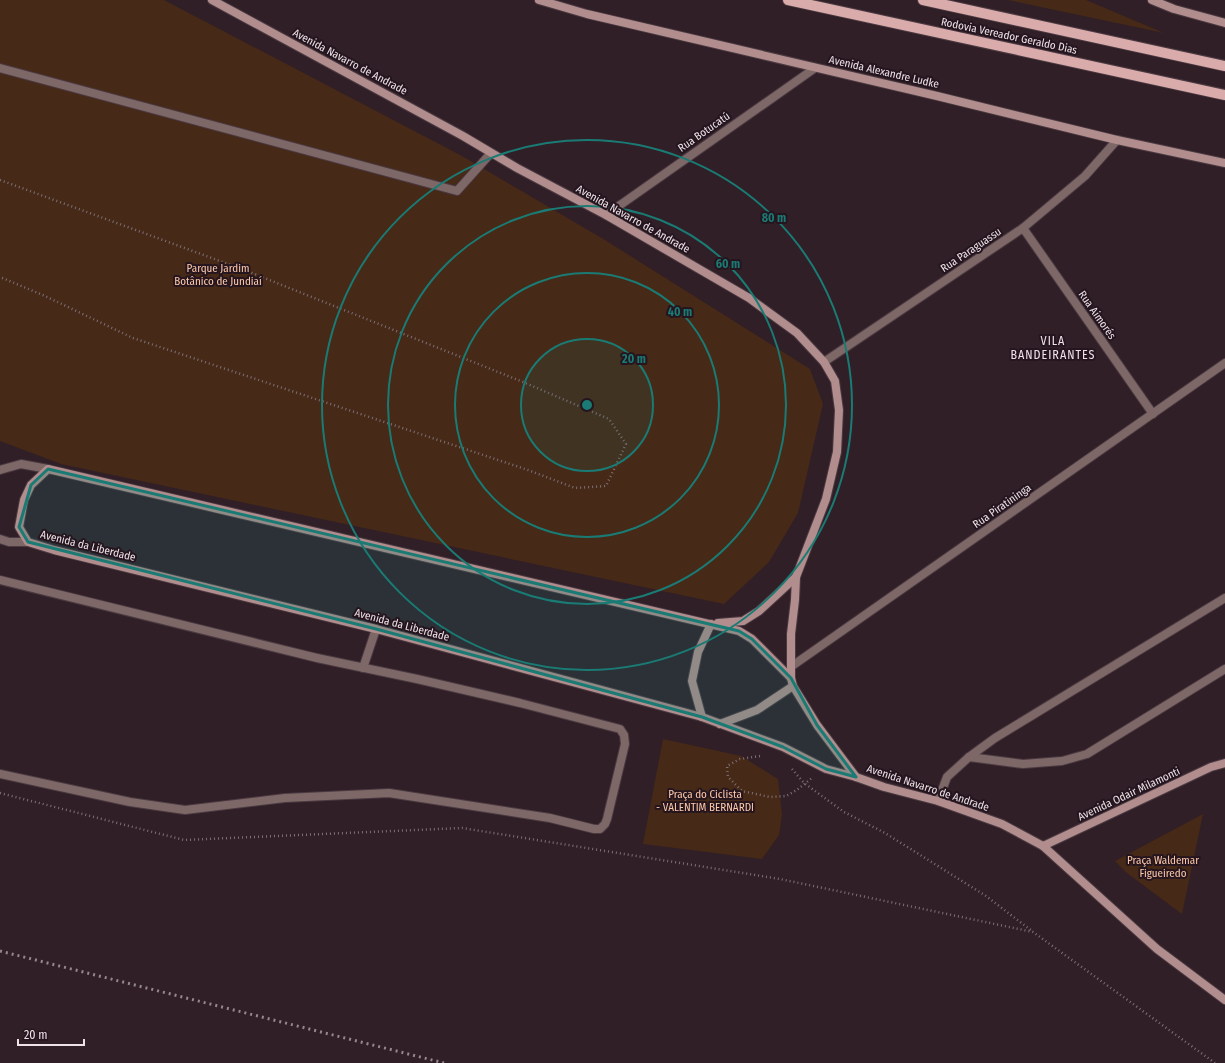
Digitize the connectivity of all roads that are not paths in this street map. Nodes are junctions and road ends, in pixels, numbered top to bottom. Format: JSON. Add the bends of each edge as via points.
{"nodes":[{"id":1,"x":212,"y":0,"type":"edge"},
{"id":2,"x":540,"y":0,"type":"edge"},
{"id":3,"x":788,"y":0,"type":"edge"},
{"id":4,"x":923,"y":0,"type":"edge"},
{"id":5,"x":1152,"y":0,"type":"edge"},
{"id":6,"x":1225,"y":23,"type":"edge"},
{"id":7,"x":1225,"y":66,"type":"edge"},
{"id":8,"x":0,"y":68,"type":"edge"},
{"id":9,"x":815,"y":68,"type":"junction"},
{"id":10,"x":1225,"y":95,"type":"edge"},
{"id":11,"x":1117,"y":140,"type":"junction"},
{"id":12,"x":491,"y":153,"type":"junction"},
{"id":13,"x":1225,"y":163,"type":"edge"},
{"id":14,"x":606,"y":215,"type":"junction"},
{"id":15,"x":1023,"y":228,"type":"junction"},
{"id":16,"x":824,"y":362,"type":"junction"},
{"id":17,"x":1225,"y":363,"type":"edge"},
{"id":18,"x":1153,"y":414,"type":"junction"},
{"id":19,"x":48,"y":468,"type":"junction"},
{"id":20,"x":0,"y":470,"type":"edge"},
{"id":21,"x":0,"y":539,"type":"edge"},
{"id":22,"x":28,"y":542,"type":"junction"},
{"id":23,"x":796,"y":577,"type":"junction"},
{"id":24,"x":0,"y":580,"type":"edge"},
{"id":25,"x":1225,"y":598,"type":"edge"},
{"id":26,"x":711,"y":624,"type":"junction"},
{"id":27,"x":376,"y":629,"type":"junction"},
{"id":28,"x":792,"y":666,"type":"junction"},
{"id":29,"x":363,"y":668,"type":"junction"},
{"id":30,"x":1225,"y":669,"type":"edge"},
{"id":31,"x":792,"y":682,"type":"junction"},
{"id":32,"x":702,"y":717,"type":"junction"},
{"id":33,"x":720,"y":724,"type":"junction"},
{"id":34,"x":969,"y":757,"type":"junction"},
{"id":35,"x":1225,"y":763,"type":"edge"},
{"id":36,"x":0,"y":774,"type":"edge"},
{"id":37,"x":856,"y":777,"type":"junction"},
{"id":38,"x":938,"y":801,"type":"junction"},
{"id":39,"x":1043,"y":846,"type":"junction"},
{"id":40,"x":1225,"y":1000,"type":"edge"}],
"edges":[{"from":1,"to":12,"type":"main road","name":"Avenida Navarro de Andrade"},
{"from":2,"to":9,"type":"main road","name":"Avenida Alexandre Ludke","via":[[587,14]]},
{"from":3,"to":10,"type":"main road","name":"Rodovia Vereador Geraldo Dias"},
{"from":4,"to":7,"type":"main road","name":"Rodovia Vereador Geraldo Dias"},
{"from":5,"to":6,"type":"main road"},
{"from":8,"to":12,"type":"street","via":[[457,191]]},
{"from":9,"to":11,"type":"main road","name":"Avenida Alexandre Ludke"},
{"from":9,"to":14,"type":"street","name":"Rua Botucatú"},
{"from":11,"to":13,"type":"main road","name":"Avenida Alexandre Ludke"},
{"from":11,"to":15,"type":"street","name":"Rua Paraguassu","via":[[1084,176]]},
{"from":12,"to":14,"type":"main road","name":"Avenida Navarro de Andrade"},
{"from":14,"to":16,"type":"main road","name":"Avenida Navarro de Andrade","via":[[749,298],[797,333]]},
{"from":15,"to":16,"type":"street","name":"Rua Paraguassu"},
{"from":15,"to":18,"type":"street","name":"Rua Aimorés"},
{"from":16,"to":23,"type":"main road","name":"Avenida Navarro de Andrade","via":[[835,381],[839,410],[838,452],[826,499]]},
{"from":17,"to":18,"type":"street","name":"Rua Piratininga"},
{"from":18,"to":28,"type":"street","name":"Rua Piratininga"},
{"from":19,"to":20,"type":"street","via":[[21,464]]},
{"from":19,"to":22,"type":"main road","name":"Avenida da Liberdade","via":[[31,485],[24,500],[19,527]]},
{"from":19,"to":26,"type":"main road"},
{"from":21,"to":22,"type":"street","via":[[9,542]]},
{"from":22,"to":27,"type":"main road","name":"Avenida da Liberdade"},
{"from":23,"to":26,"type":"main road","via":[[759,611],[743,621]]},
{"from":23,"to":28,"type":"main road","name":"Avenida Navarro de Andrade","via":[[791,634]]},
{"from":24,"to":29,"type":"street"},
{"from":25,"to":34,"type":"street","via":[[995,738]]},
{"from":26,"to":31,"type":"main road","via":[[738,631],[752,639]]},
{"from":26,"to":32,"type":"main road","via":[[698,652],[692,681]]},
{"from":27,"to":29,"type":"street"},
{"from":27,"to":32,"type":"main road","name":"Avenida da Liberdade"},
{"from":28,"to":31,"type":"main road","name":"Avenida Navarro de Andrade"},
{"from":29,"to":36,"type":"street","via":[[520,703],[620,729],[625,744],[605,824],[600,829],[594,829],[550,818],[390,793],[285,798],[185,810],[130,802]]},
{"from":30,"to":34,"type":"street","via":[[1087,754],[1062,761],[1024,764]]},
{"from":31,"to":33,"type":"main road","via":[[757,710]]},
{"from":31,"to":37,"type":"main road","name":"Avenida Navarro de Andrade","via":[[817,725]]},
{"from":32,"to":33,"type":"main road","name":"Avenida da Liberdade"},
{"from":33,"to":37,"type":"main road","name":"Avenida da Liberdade","via":[[783,747],[826,769]]},
{"from":34,"to":38,"type":"street","via":[[947,777]]},
{"from":35,"to":39,"type":"main road","name":"Avenida Odair Milamonti","via":[[1211,767]]},
{"from":37,"to":38,"type":"main road","name":"Avenida Navarro de Andrade"},
{"from":38,"to":39,"type":"main road","name":"Avenida Navarro de Andrade","via":[[1002,824]]},
{"from":39,"to":40,"type":"main road","name":"Avenida Navarro de Andrade","via":[[1157,949]]}]}
